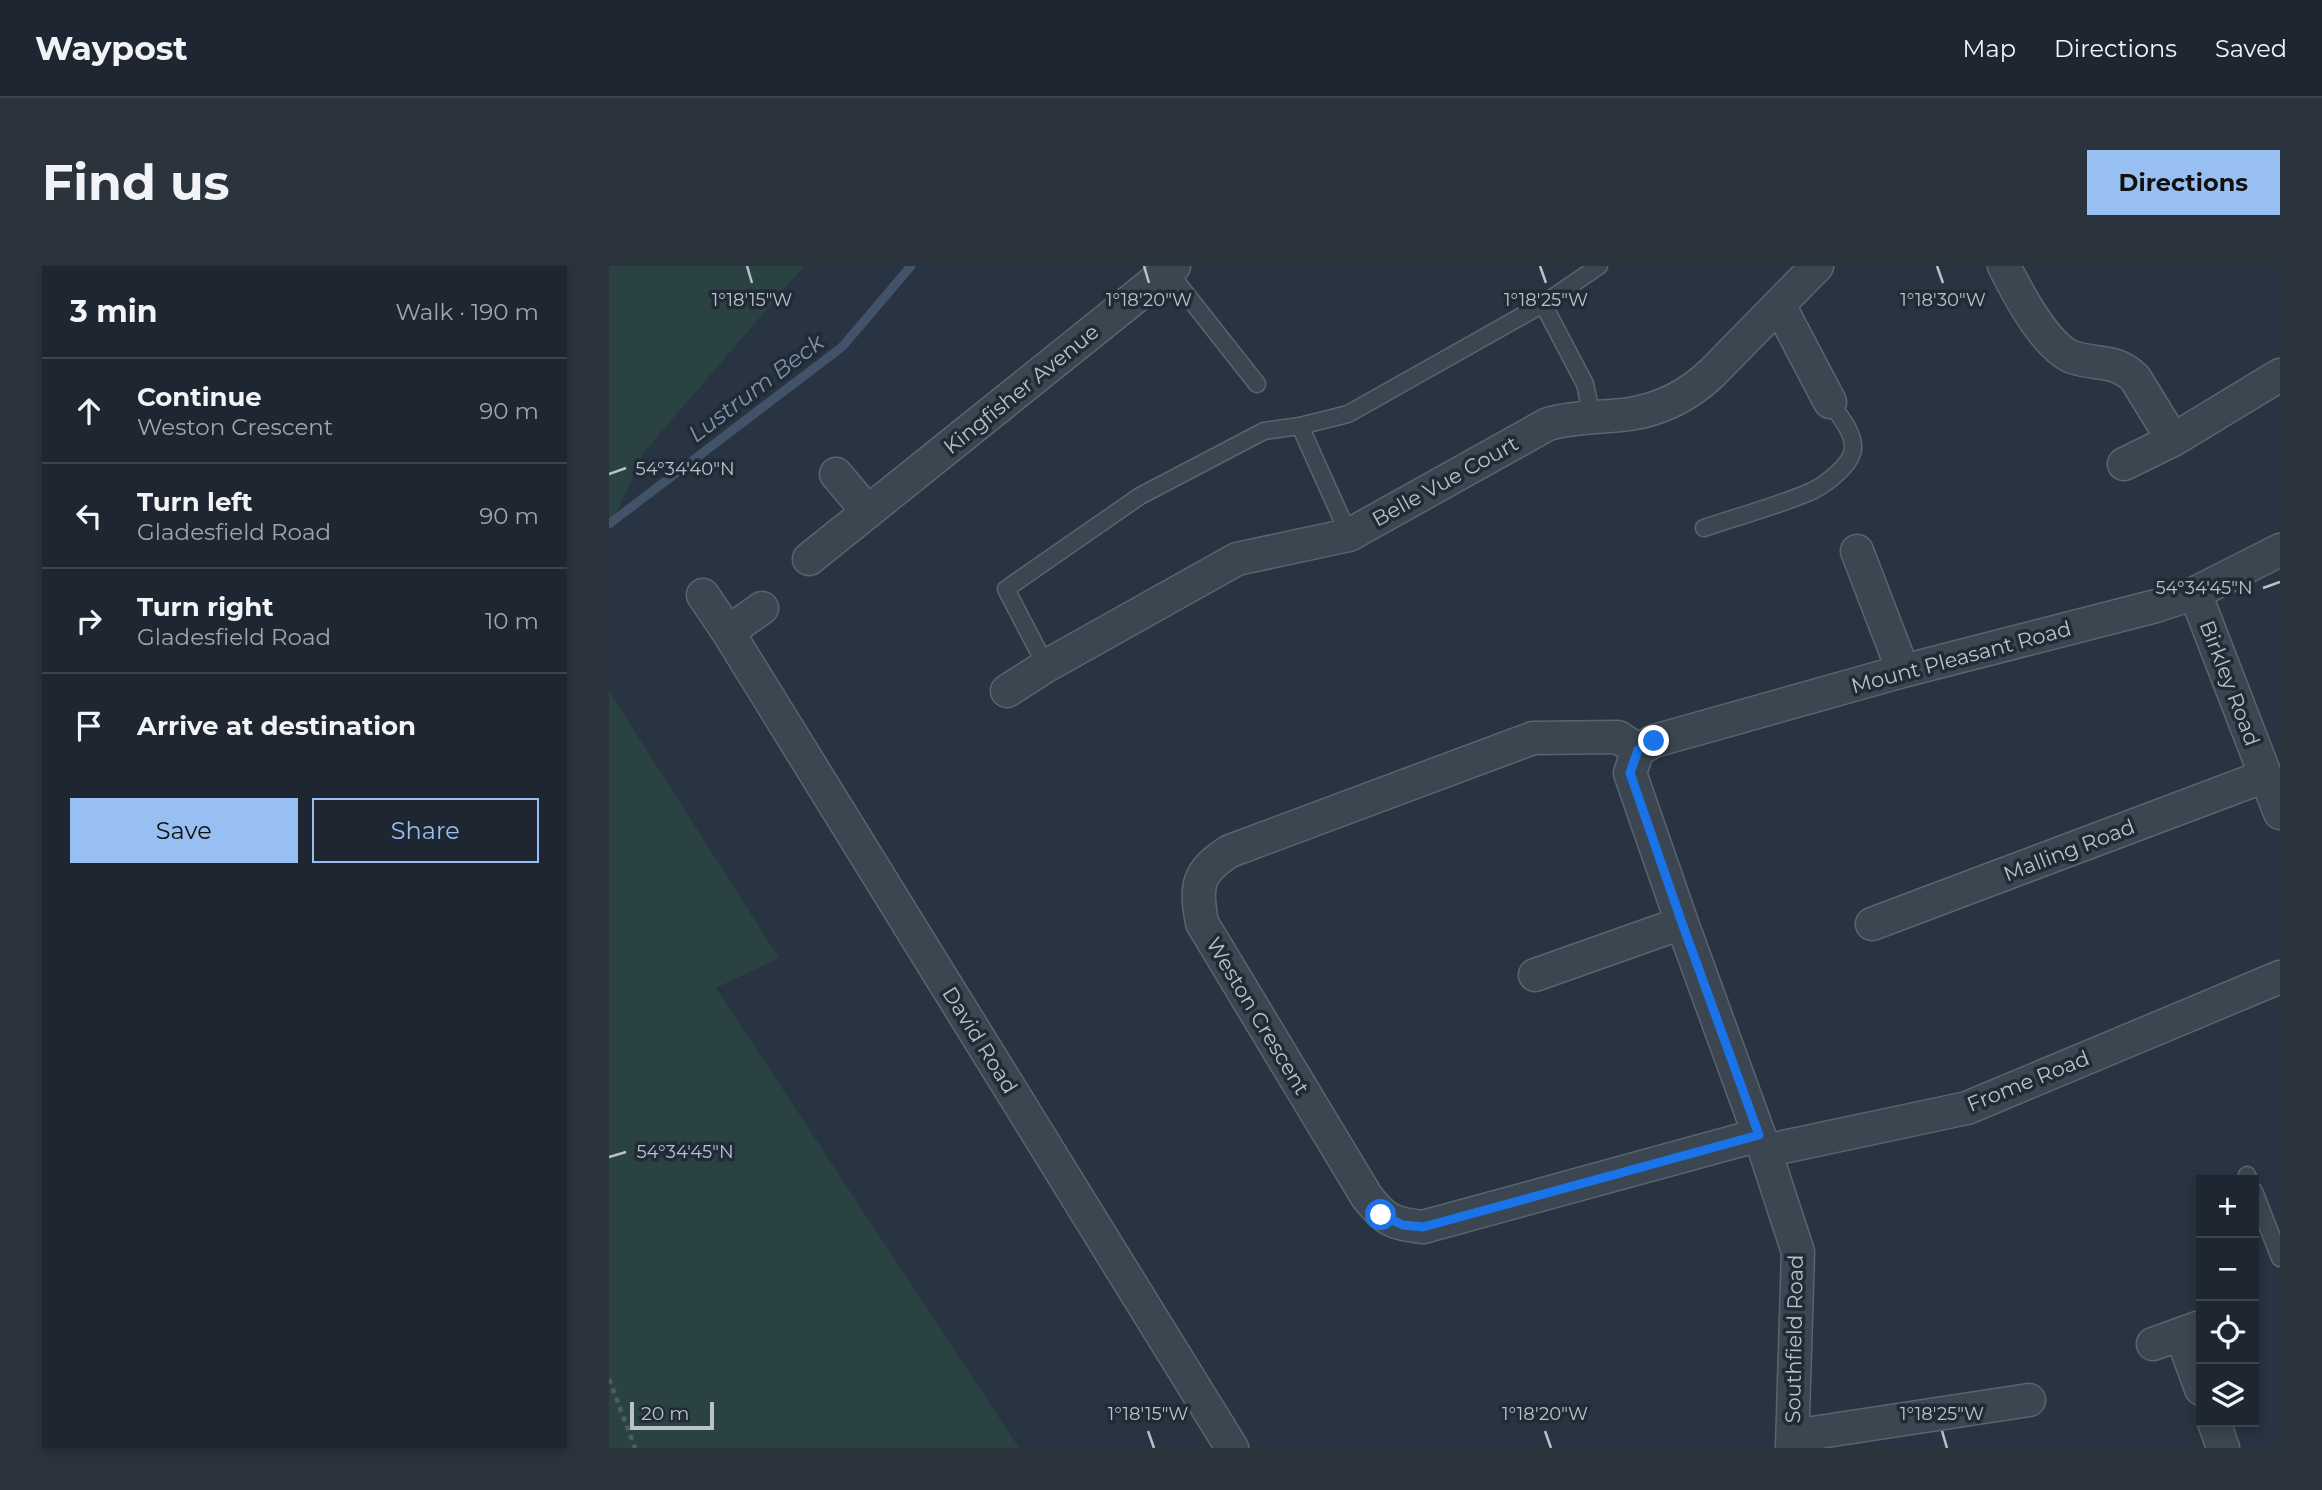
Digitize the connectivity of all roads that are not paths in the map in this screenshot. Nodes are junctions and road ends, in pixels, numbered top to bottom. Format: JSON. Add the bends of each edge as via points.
{"nodes":[{"id":1,"x":1599,"y":266,"type":"edge"},
{"id":2,"x":1817,"y":266,"type":"edge"},
{"id":3,"x":2004,"y":266,"type":"edge"},
{"id":4,"x":1171,"y":268,"type":"edge"},
{"id":5,"x":1543,"y":304,"type":"junction"},
{"id":6,"x":1779,"y":305,"type":"junction"},
{"id":7,"x":2280,"y":375,"type":"edge"},
{"id":8,"x":1257,"y":384,"type":"dead end"},
{"id":9,"x":1830,"y":402,"type":"joint"},
{"id":10,"x":1592,"y":416,"type":"junction"},
{"id":11,"x":1300,"y":426,"type":"junction"},
{"id":12,"x":2173,"y":440,"type":"junction"},
{"id":13,"x":2124,"y":464,"type":"dead end"},
{"id":14,"x":836,"y":474,"type":"dead end"},
{"id":15,"x":868,"y":512,"type":"junction"},
{"id":16,"x":1704,"y":528,"type":"dead end"},
{"id":17,"x":1349,"y":535,"type":"junction"},
{"id":18,"x":2280,"y":550,"type":"edge"},
{"id":19,"x":1857,"y":551,"type":"dead end"},
{"id":20,"x":809,"y":559,"type":"dead end"},
{"id":21,"x":2195,"y":593,"type":"junction"},
{"id":22,"x":703,"y":595,"type":"dead end"},
{"id":23,"x":762,"y":608,"type":"dead end"},
{"id":24,"x":728,"y":632,"type":"junction"},
{"id":25,"x":1046,"y":666,"type":"junction"},
{"id":26,"x":1903,"y":671,"type":"junction"},
{"id":27,"x":1007,"y":691,"type":"dead end"},
{"id":28,"x":1638,"y":750,"type":"junction"},
{"id":29,"x":2265,"y":776,"type":"junction"},
{"id":30,"x":2280,"y":813,"type":"edge"},
{"id":31,"x":1682,"y":923,"type":"junction"},
{"id":32,"x":1872,"y":923,"type":"dead end"},
{"id":33,"x":1535,"y":975,"type":"dead end"},
{"id":34,"x":2280,"y":978,"type":"edge"},
{"id":35,"x":1762,"y":1143,"type":"junction"},
{"id":36,"x":2259,"y":1204,"type":"edge"},
{"id":37,"x":2280,"y":1258,"type":"edge"},
{"id":38,"x":2178,"y":1335,"type":"edge"},
{"id":39,"x":2196,"y":1377,"type":"edge"},
{"id":40,"x":2029,"y":1400,"type":"dead end"},
{"id":41,"x":2216,"y":1427,"type":"edge"},
{"id":42,"x":1793,"y":1442,"type":"edge"},
{"id":43,"x":1232,"y":1448,"type":"edge"},
{"id":44,"x":2223,"y":1448,"type":"edge"}],
"edges":[{"from":1,"to":5,"type":"lane"},
{"from":2,"to":6,"type":"street","name":"Belle Vue Court"},
{"from":3,"to":12,"type":"street","via":[[2047,339],[2073,358],[2126,370]]},
{"from":4,"to":8,"type":"lane"},
{"from":4,"to":15,"type":"street","name":"Kingfisher Avenue"},
{"from":5,"to":10,"type":"lane","via":[[1585,384]]},
{"from":5,"to":11,"type":"lane","via":[[1348,414]]},
{"from":6,"to":9,"type":"street"},
{"from":6,"to":10,"type":"street","name":"Belle Vue Court","via":[[1705,381],[1681,398],[1630,414]]},
{"from":7,"to":12,"type":"street"},
{"from":9,"to":16,"type":"lane","via":[[1854,446],[1837,474],[1814,490]]},
{"from":10,"to":17,"type":"street","name":"Belle Vue Court","via":[[1548,424]]},
{"from":11,"to":17,"type":"lane"},
{"from":11,"to":25,"type":"lane","via":[[1263,431],[1140,496],[1006,589]]},
{"from":12,"to":13,"type":"street"},
{"from":14,"to":15,"type":"street"},
{"from":15,"to":20,"type":"street","name":"Kingfisher Avenue"},
{"from":17,"to":25,"type":"street","name":"Belle Vue Court","via":[[1237,559]]},
{"from":18,"to":21,"type":"street","name":"Mount Pleasant Road"},
{"from":19,"to":26,"type":"street"},
{"from":21,"to":26,"type":"street","name":"Mount Pleasant Road"},
{"from":21,"to":29,"type":"street","name":"Birkley Road"},
{"from":22,"to":24,"type":"street","name":"David Road"},
{"from":23,"to":24,"type":"street"},
{"from":24,"to":43,"type":"street","name":"David Road"},
{"from":25,"to":27,"type":"street","name":"Belle Vue Court"},
{"from":26,"to":28,"type":"street","name":"Mount Pleasant Road","via":[[1654,741]]},
{"from":28,"to":31,"type":"street","name":"Southfield Road","via":[[1630,773]]},
{"from":28,"to":35,"type":"street","name":"Weston Crescent","via":[[1618,737],[1534,738],[1230,850],[1211,863],[1201,880],[1202,923],[1367,1197],[1381,1215],[1403,1225],[1423,1227]]},
{"from":29,"to":30,"type":"street","name":"Birkley Road"},
{"from":29,"to":32,"type":"street","name":"Malling Road"},
{"from":31,"to":33,"type":"street"},
{"from":31,"to":35,"type":"street","name":"Southfield Road"},
{"from":34,"to":35,"type":"street","name":"Frome Road","via":[[1967,1108]]},
{"from":35,"to":42,"type":"street","name":"Southfield Road","via":[[1798,1252]]},
{"from":36,"to":37,"type":"lane"},
{"from":38,"to":39,"type":"street"},
{"from":40,"to":42,"type":"street"},
{"from":41,"to":44,"type":"street"}]}
